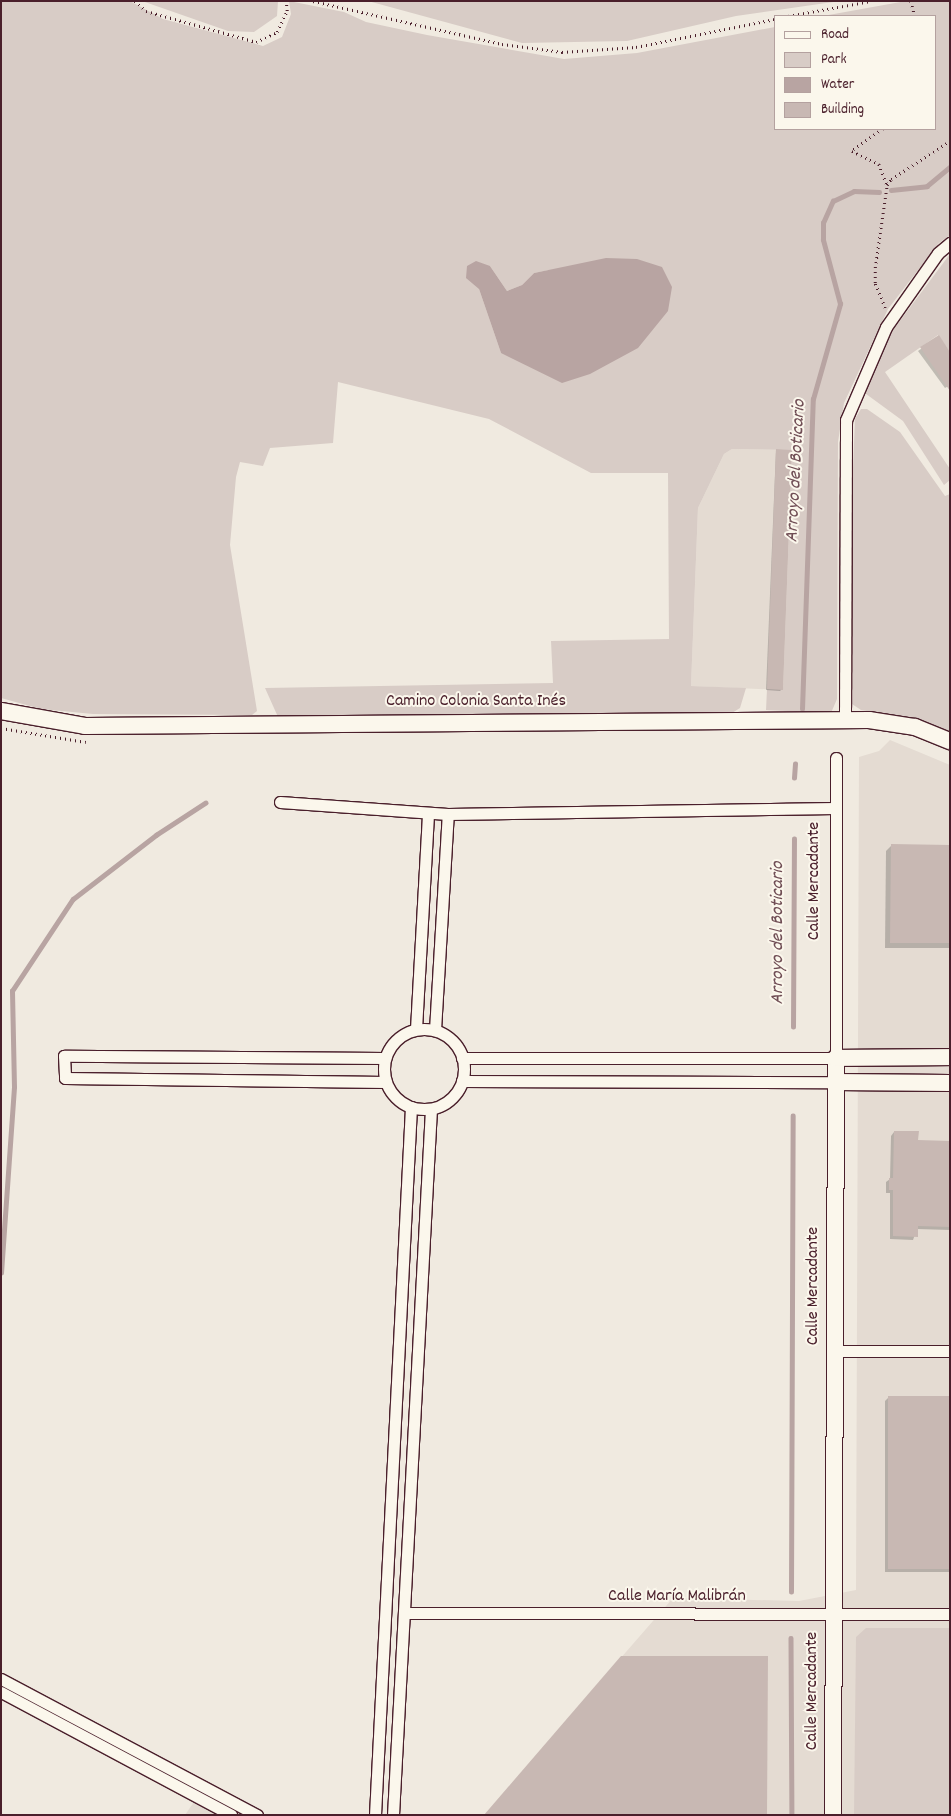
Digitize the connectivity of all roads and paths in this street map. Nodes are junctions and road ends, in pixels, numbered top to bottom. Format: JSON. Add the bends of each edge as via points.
{"nodes":[{"id":1,"x":135,"y":1,"type":"edge"},
{"id":2,"x":286,"y":1,"type":"edge"},
{"id":3,"x":312,"y":1,"type":"edge"},
{"id":4,"x":871,"y":1,"type":"edge"},
{"id":5,"x":910,"y":1,"type":"edge"},
{"id":6,"x":794,"y":15,"type":"edge"},
{"id":7,"x":915,"y":15,"type":"edge"},
{"id":8,"x":774,"y":19,"type":"edge"},
{"id":9,"x":882,"y":130,"type":"edge"},
{"id":10,"x":950,"y":142,"type":"edge"},
{"id":11,"x":887,"y":185,"type":"junction"},
{"id":12,"x":950,"y":243,"type":"edge"},
{"id":13,"x":886,"y":327,"type":"junction"},
{"id":14,"x":1,"y":711,"type":"edge"},
{"id":15,"x":845,"y":719,"type":"junction"},
{"id":16,"x":950,"y":741,"type":"edge"},
{"id":17,"x":836,"y":758,"type":"dead end"},
{"id":18,"x":280,"y":802,"type":"dead end"},
{"id":19,"x":835,"y":808,"type":"junction"},
{"id":20,"x":428,"y":813,"type":"junction"},
{"id":21,"x":448,"y":814,"type":"junction"},
{"id":22,"x":416,"y":1029,"type":"junction"},
{"id":23,"x":435,"y":1030,"type":"junction"},
{"id":24,"x":950,"y":1057,"type":"edge"},
{"id":25,"x":384,"y":1058,"type":"junction"},
{"id":26,"x":462,"y":1058,"type":"junction"},
{"id":27,"x":836,"y":1058,"type":"junction"},
{"id":28,"x":462,"y":1081,"type":"junction"},
{"id":29,"x":385,"y":1082,"type":"junction"},
{"id":30,"x":835,"y":1082,"type":"junction"},
{"id":31,"x":950,"y":1083,"type":"edge"},
{"id":32,"x":411,"y":1108,"type":"junction"},
{"id":33,"x":431,"y":1109,"type":"junction"},
{"id":34,"x":834,"y":1351,"type":"junction"},
{"id":35,"x":950,"y":1351,"type":"edge"},
{"id":36,"x":404,"y":1613,"type":"junction"},
{"id":37,"x":950,"y":1614,"type":"edge"},
{"id":38,"x":832,"y":1615,"type":"junction"},
{"id":39,"x":1,"y":1679,"type":"edge"},
{"id":40,"x":1,"y":1692,"type":"edge"},
{"id":41,"x":231,"y":1815,"type":"edge"},
{"id":42,"x":257,"y":1815,"type":"edge"},
{"id":43,"x":375,"y":1815,"type":"edge"},
{"id":44,"x":393,"y":1815,"type":"edge"},
{"id":45,"x":834,"y":1815,"type":"edge"}],
"edges":[{"from":1,"to":2,"type":"path","via":[[146,11],[256,42],[278,32],[287,11]]},
{"from":3,"to":8,"type":"path","via":[[502,44],[562,52],[636,47]]},
{"from":4,"to":6,"type":"path"},
{"from":5,"to":7,"type":"path"},
{"from":9,"to":11,"type":"path","via":[[852,151],[880,164]]},
{"from":10,"to":11,"type":"path","via":[[891,179]]},
{"from":11,"to":13,"type":"path","via":[[875,268],[875,282],[885,308]]},
{"from":12,"to":13,"type":"street","via":[[938,253]]},
{"from":13,"to":15,"type":"street","via":[[846,420]]},
{"from":14,"to":15,"type":"street","name":"Camino Colonia Santa Inés","via":[[85,726]]},
{"from":15,"to":16,"type":"street","name":"Camino Colonia Santa Inés","via":[[915,727]]},
{"from":17,"to":19,"type":"street","name":"Calle Mercadante"},
{"from":18,"to":20,"type":"street"},
{"from":19,"to":21,"type":"street"},
{"from":19,"to":27,"type":"street","name":"Calle Mercadante"},
{"from":20,"to":21,"type":"street"},
{"from":20,"to":22,"type":"street"},
{"from":21,"to":23,"type":"street"},
{"from":22,"to":23,"type":"street"},
{"from":22,"to":25,"type":"street","via":[[396,1039]]},
{"from":23,"to":26,"type":"street","via":[[452,1041]]},
{"from":24,"to":27,"type":"street"},
{"from":25,"to":29,"type":"street"},
{"from":25,"to":29,"type":"street","via":[[64,1056],[65,1078]]},
{"from":26,"to":27,"type":"street"},
{"from":26,"to":28,"type":"street"},
{"from":27,"to":30,"type":"street","name":"Calle Mercadante"},
{"from":28,"to":30,"type":"street"},
{"from":28,"to":33,"type":"street","via":[[451,1099]]},
{"from":29,"to":32,"type":"street","via":[[395,1098]]},
{"from":30,"to":31,"type":"street"},
{"from":30,"to":34,"type":"street","name":"Calle Mercadante"},
{"from":32,"to":33,"type":"street"},
{"from":32,"to":43,"type":"street"},
{"from":33,"to":36,"type":"street"},
{"from":34,"to":35,"type":"street"},
{"from":34,"to":38,"type":"street","name":"Calle Mercadante"},
{"from":36,"to":38,"type":"street","name":"Calle María Malibrán"},
{"from":36,"to":44,"type":"street"},
{"from":37,"to":38,"type":"street","name":"Calle María Malibrán"},
{"from":38,"to":45,"type":"street","name":"Calle Mercadante"},
{"from":39,"to":42,"type":"street"},
{"from":40,"to":41,"type":"street"}]}
